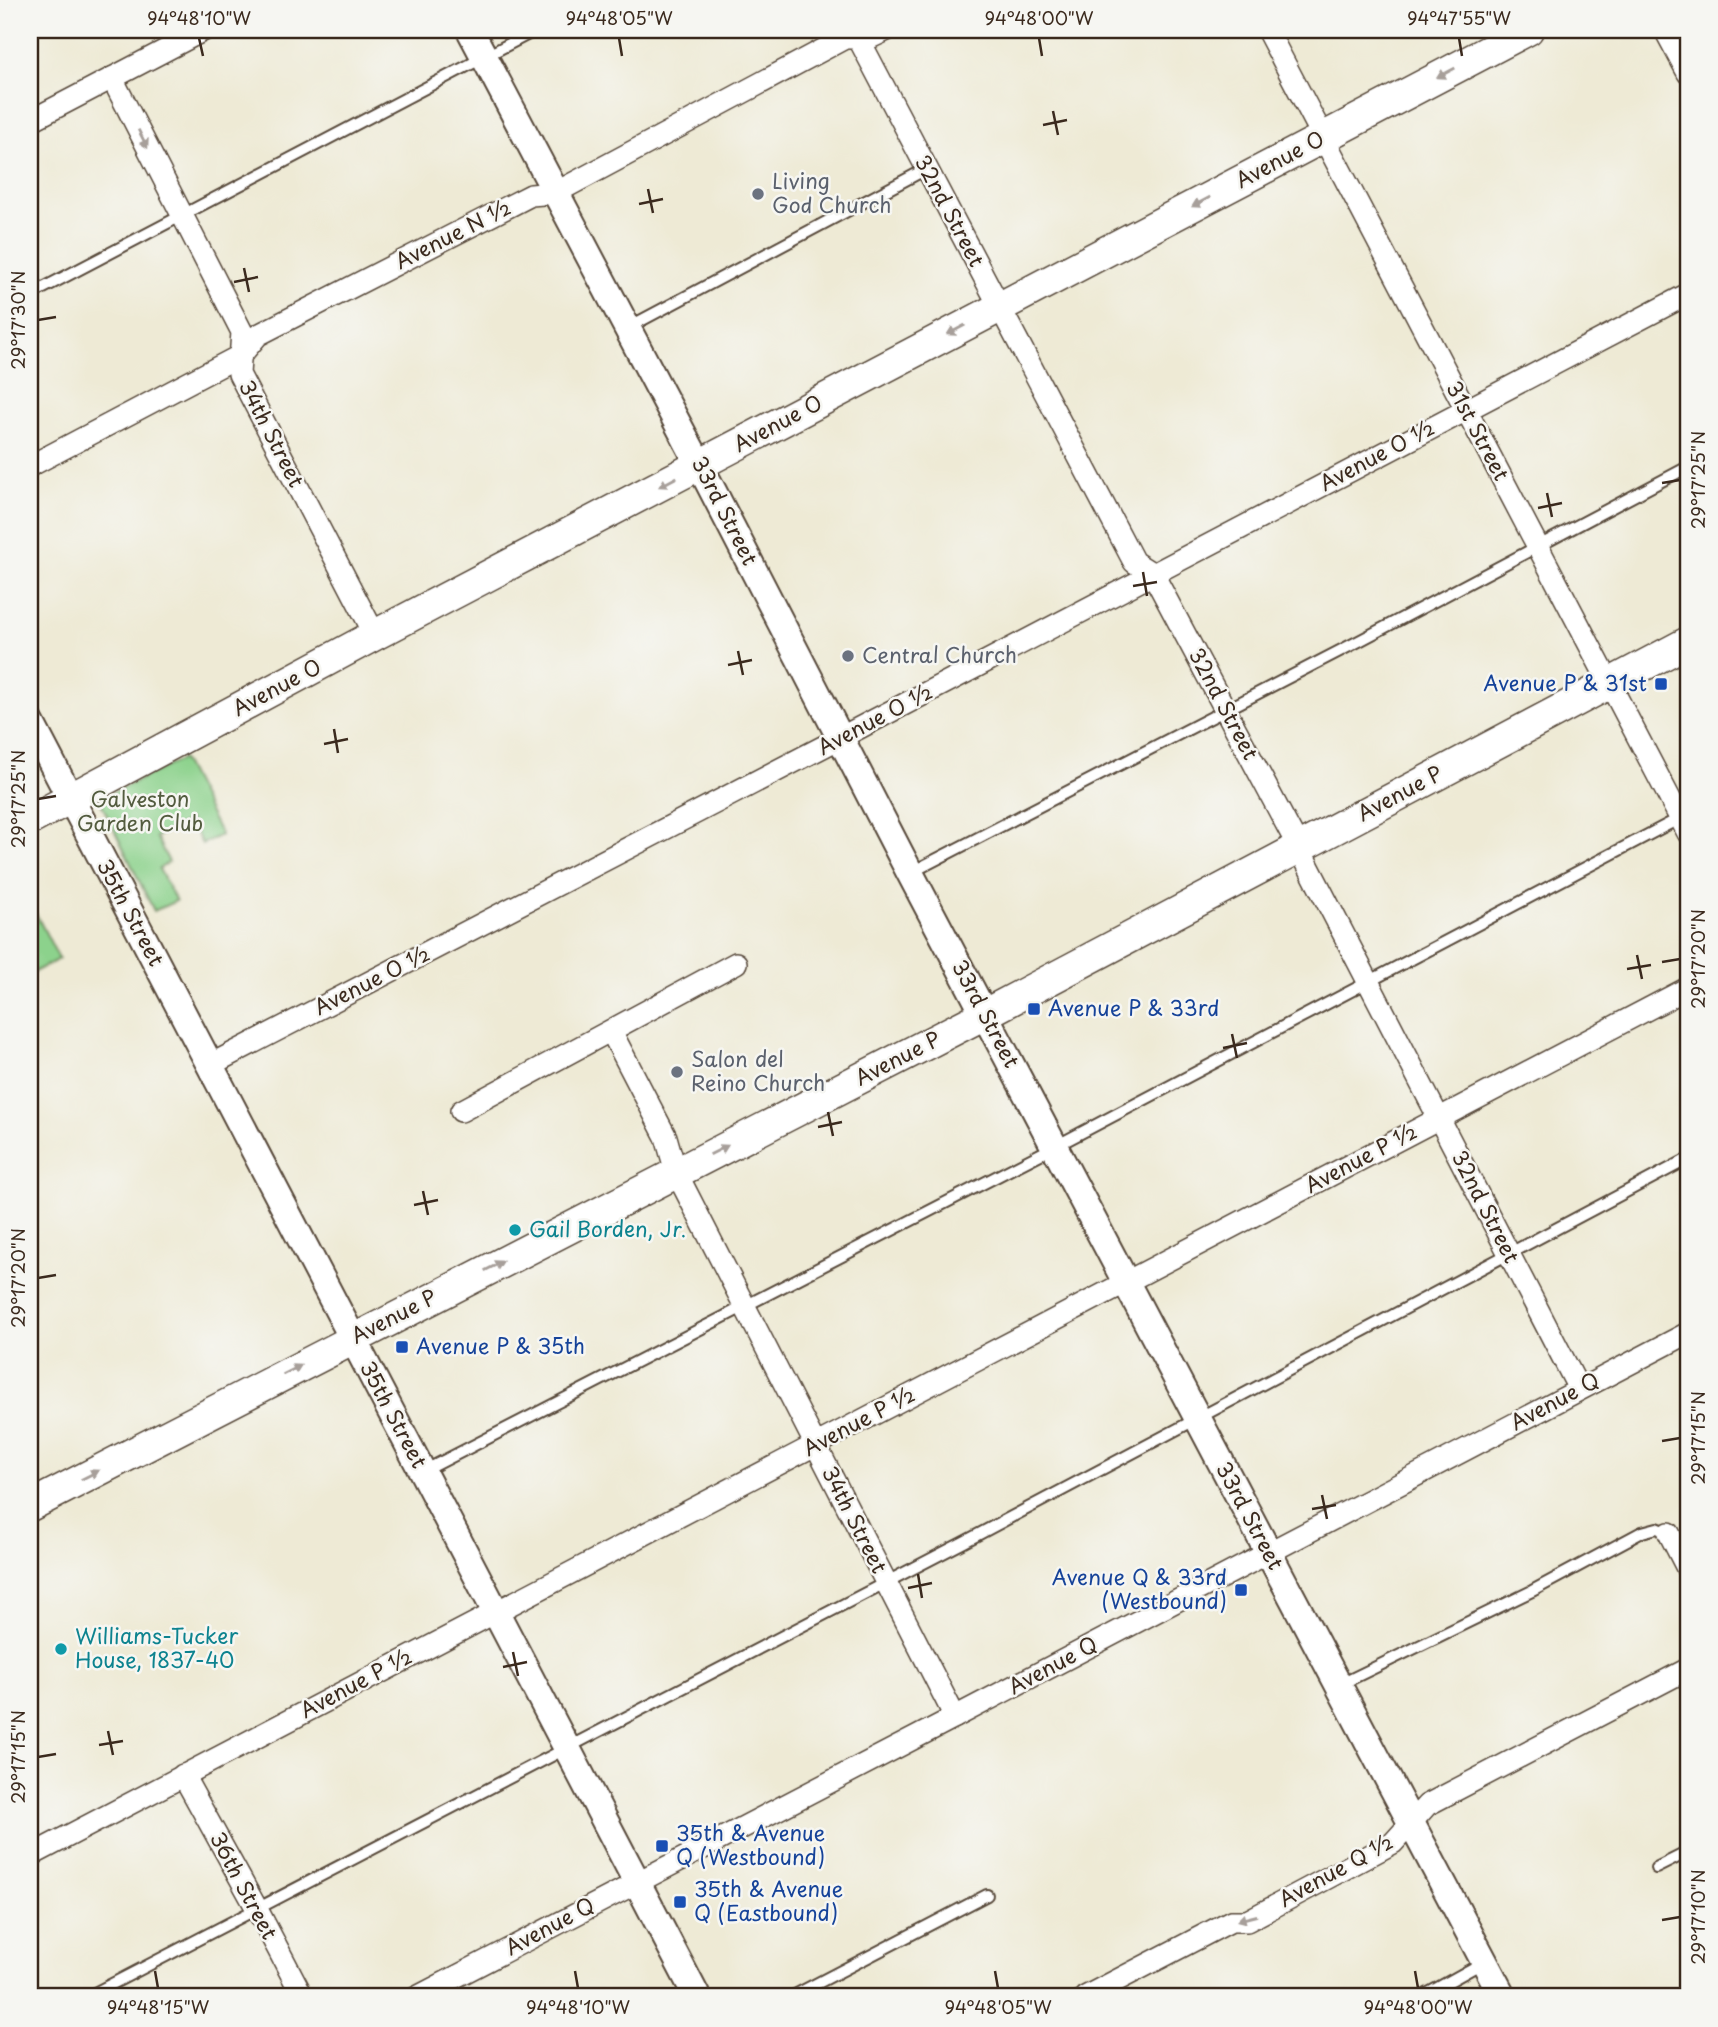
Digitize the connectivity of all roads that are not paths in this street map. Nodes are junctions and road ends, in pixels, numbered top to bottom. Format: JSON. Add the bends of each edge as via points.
{"nodes":[{"id":1,"x":204,"y":30,"type":"edge"},
{"id":2,"x":470,"y":30,"type":"edge"},
{"id":3,"x":537,"y":30,"type":"edge"},
{"id":4,"x":887,"y":30,"type":"edge"},
{"id":5,"x":1267,"y":30,"type":"edge"},
{"id":6,"x":1528,"y":30,"type":"edge"},
{"id":7,"x":1665,"y":30,"type":"edge"},
{"id":8,"x":856,"y":34,"type":"edge"},
{"id":9,"x":485,"y":57,"type":"junction"},
{"id":10,"x":1688,"y":73,"type":"edge"},
{"id":11,"x":112,"y":78,"type":"junction"},
{"id":12,"x":30,"y":121,"type":"edge"},
{"id":13,"x":1325,"y":137,"type":"junction"},
{"id":14,"x":926,"y":169,"type":"junction"},
{"id":15,"x":555,"y":193,"type":"junction"},
{"id":16,"x":183,"y":216,"type":"junction"},
{"id":17,"x":1688,"y":293,"type":"edge"},
{"id":18,"x":30,"y":295,"type":"edge"},
{"id":19,"x":1000,"y":307,"type":"junction"},
{"id":20,"x":626,"y":328,"type":"junction"},
{"id":21,"x":242,"y":355,"type":"junction"},
{"id":22,"x":1466,"y":410,"type":"junction"},
{"id":23,"x":30,"y":466,"type":"edge"},
{"id":24,"x":700,"y":466,"type":"junction"},
{"id":25,"x":1688,"y":467,"type":"edge"},
{"id":26,"x":1538,"y":547,"type":"junction"},
{"id":27,"x":1153,"y":574,"type":"junction"},
{"id":28,"x":375,"y":635,"type":"junction"},
{"id":29,"x":1688,"y":642,"type":"edge"},
{"id":30,"x":1610,"y":683,"type":"junction"},
{"id":31,"x":1225,"y":709,"type":"junction"},
{"id":32,"x":30,"y":722,"type":"edge"},
{"id":33,"x":840,"y":738,"type":"junction"},
{"id":34,"x":70,"y":799,"type":"junction"},
{"id":35,"x":30,"y":820,"type":"edge"},
{"id":36,"x":1686,"y":821,"type":"edge"},
{"id":37,"x":1299,"y":848,"type":"junction"},
{"id":38,"x":911,"y":873,"type":"junction"},
{"id":39,"x":736,"y":963,"type":"dead end"},
{"id":40,"x":1369,"y":981,"type":"junction"},
{"id":41,"x":1688,"y":988,"type":"edge"},
{"id":42,"x":985,"y":1014,"type":"junction"},
{"id":43,"x":611,"y":1031,"type":"junction"},
{"id":44,"x":209,"y":1065,"type":"junction"},
{"id":45,"x":461,"y":1111,"type":"dead end"},
{"id":46,"x":1440,"y":1118,"type":"junction"},
{"id":47,"x":1054,"y":1147,"type":"junction"},
{"id":48,"x":1688,"y":1159,"type":"edge"},
{"id":49,"x":677,"y":1172,"type":"junction"},
{"id":50,"x":1510,"y":1254,"type":"junction"},
{"id":51,"x":1126,"y":1282,"type":"junction"},
{"id":52,"x":744,"y":1307,"type":"junction"},
{"id":53,"x":1688,"y":1332,"type":"edge"},
{"id":54,"x":352,"y":1339,"type":"junction"},
{"id":55,"x":1579,"y":1389,"type":"junction"},
{"id":56,"x":1198,"y":1419,"type":"junction"},
{"id":57,"x":815,"y":1445,"type":"junction"},
{"id":58,"x":422,"y":1472,"type":"junction"},
{"id":59,"x":30,"y":1506,"type":"edge"},
{"id":60,"x":1669,"y":1533,"type":"joint"},
{"id":61,"x":1268,"y":1553,"type":"junction"},
{"id":62,"x":1688,"y":1570,"type":"edge"},
{"id":63,"x":886,"y":1582,"type":"junction"},
{"id":64,"x":495,"y":1612,"type":"junction"},
{"id":65,"x":1688,"y":1669,"type":"edge"},
{"id":66,"x":1339,"y":1686,"type":"junction"},
{"id":67,"x":955,"y":1717,"type":"junction"},
{"id":68,"x":567,"y":1748,"type":"junction"},
{"id":69,"x":183,"y":1775,"type":"junction"},
{"id":70,"x":1410,"y":1824,"type":"junction"},
{"id":71,"x":1688,"y":1852,"type":"edge"},
{"id":72,"x":30,"y":1856,"type":"edge"},
{"id":73,"x":1656,"y":1868,"type":"dead end"},
{"id":74,"x":637,"y":1882,"type":"junction"},
{"id":75,"x":987,"y":1895,"type":"dead end"},
{"id":76,"x":257,"y":1909,"type":"junction"},
{"id":77,"x":1485,"y":1962,"type":"junction"},
{"id":78,"x":87,"y":1997,"type":"edge"},
{"id":79,"x":303,"y":1997,"type":"edge"},
{"id":80,"x":417,"y":1997,"type":"edge"},
{"id":81,"x":697,"y":1997,"type":"edge"},
{"id":82,"x":791,"y":1997,"type":"edge"},
{"id":83,"x":1085,"y":1997,"type":"edge"},
{"id":84,"x":1421,"y":1997,"type":"edge"},
{"id":85,"x":1503,"y":1997,"type":"edge"}],
"edges":[{"from":1,"to":11,"type":"street"},
{"from":2,"to":9,"type":"street","name":"33rd Street"},
{"from":3,"to":9,"type":"lane"},
{"from":4,"to":8,"type":"street","name":"Avenue N ½","via":[[870,38]]},
{"from":5,"to":13,"type":"street","name":"31st Street"},
{"from":6,"to":13,"type":"main road","name":"Avenue O","one_way":true},
{"from":7,"to":10,"type":"street"},
{"from":8,"to":14,"type":"street","name":"32nd Street"},
{"from":8,"to":15,"type":"street","name":"Avenue N ½"},
{"from":9,"to":15,"type":"street","name":"33rd Street"},
{"from":9,"to":16,"type":"lane"},
{"from":11,"to":12,"type":"street"},
{"from":11,"to":16,"type":"street","name":"34th Street","one_way":true},
{"from":13,"to":19,"type":"main road","name":"Avenue O","one_way":true},
{"from":13,"to":22,"type":"street","name":"31st Street"},
{"from":14,"to":19,"type":"street","name":"32nd Street"},
{"from":14,"to":20,"type":"lane"},
{"from":15,"to":20,"type":"street","name":"33rd Street"},
{"from":15,"to":21,"type":"street","name":"Avenue N ½","via":[[530,195],[258,335]]},
{"from":16,"to":18,"type":"lane"},
{"from":16,"to":21,"type":"street","name":"34th Street","via":[[242,332]]},
{"from":17,"to":22,"type":"street","name":"Avenue O ½"},
{"from":19,"to":24,"type":"main road","name":"Avenue O","one_way":true},
{"from":19,"to":27,"type":"street","name":"32nd Street","via":[[1134,562]]},
{"from":20,"to":24,"type":"street","name":"33rd Street"},
{"from":21,"to":23,"type":"street","name":"Avenue N ½"},
{"from":21,"to":28,"type":"street","name":"34th Street","via":[[239,373]]},
{"from":22,"to":26,"type":"street","name":"31st Street"},
{"from":22,"to":27,"type":"street","name":"Avenue O ½"},
{"from":24,"to":28,"type":"main road","name":"Avenue O","one_way":true},
{"from":24,"to":33,"type":"street","name":"33rd Street"},
{"from":25,"to":26,"type":"lane"},
{"from":26,"to":30,"type":"street","name":"31st Street"},
{"from":26,"to":31,"type":"lane"},
{"from":27,"to":31,"type":"street","name":"32nd Street"},
{"from":27,"to":33,"type":"street","name":"Avenue O ½"},
{"from":28,"to":34,"type":"main road","name":"Avenue O"},
{"from":29,"to":30,"type":"main road","name":"Avenue P"},
{"from":30,"to":36,"type":"street","name":"31st Street"},
{"from":30,"to":37,"type":"main road","name":"Avenue P"},
{"from":31,"to":37,"type":"street","name":"32nd Street"},
{"from":31,"to":38,"type":"lane"},
{"from":32,"to":34,"type":"street","name":"35th Street"},
{"from":33,"to":38,"type":"street","name":"33rd Street"},
{"from":33,"to":44,"type":"street","name":"Avenue O ½"},
{"from":34,"to":35,"type":"main road","name":"Avenue O"},
{"from":34,"to":44,"type":"street","name":"35th Street"},
{"from":36,"to":40,"type":"lane"},
{"from":37,"to":40,"type":"street","name":"32nd Street"},
{"from":37,"to":42,"type":"main road","name":"Avenue P"},
{"from":38,"to":42,"type":"street","name":"33rd Street"},
{"from":39,"to":43,"type":"street"},
{"from":40,"to":46,"type":"street","name":"32nd Street"},
{"from":40,"to":47,"type":"lane"},
{"from":41,"to":46,"type":"street","name":"Avenue P ½"},
{"from":42,"to":47,"type":"street","name":"33rd Street"},
{"from":49,"to":42,"type":"main road","name":"Avenue P","one_way":true},
{"from":43,"to":45,"type":"street"},
{"from":43,"to":49,"type":"street","name":"34th Street","via":[[666,1137]]},
{"from":44,"to":54,"type":"street","name":"35th Street"},
{"from":46,"to":50,"type":"street","name":"32nd Street"},
{"from":46,"to":51,"type":"street","name":"Avenue P ½"},
{"from":47,"to":51,"type":"street","name":"33rd Street"},
{"from":47,"to":52,"type":"lane"},
{"from":48,"to":50,"type":"lane"},
{"from":49,"to":52,"type":"street","name":"34th Street"},
{"from":54,"to":49,"type":"main road","name":"Avenue P","one_way":true},
{"from":50,"to":55,"type":"street","name":"32nd Street"},
{"from":50,"to":56,"type":"lane"},
{"from":51,"to":56,"type":"street","name":"33rd Street"},
{"from":51,"to":57,"type":"street","name":"Avenue P ½"},
{"from":52,"to":57,"type":"street","name":"34th Street"},
{"from":52,"to":58,"type":"lane"},
{"from":53,"to":55,"type":"street","name":"Avenue Q"},
{"from":54,"to":58,"type":"street","name":"35th Street"},
{"from":59,"to":54,"type":"main road","name":"Avenue P","one_way":true},
{"from":55,"to":61,"type":"street","name":"Avenue Q"},
{"from":56,"to":61,"type":"street","name":"33rd Street"},
{"from":56,"to":63,"type":"lane"},
{"from":57,"to":63,"type":"street","name":"34th Street"},
{"from":57,"to":64,"type":"street","name":"Avenue P ½"},
{"from":58,"to":64,"type":"street","name":"35th Street"},
{"from":60,"to":62,"type":"street"},
{"from":60,"to":66,"type":"lane","via":[[1657,1528],[1642,1532]]},
{"from":61,"to":66,"type":"street","name":"33rd Street"},
{"from":61,"to":67,"type":"street","name":"Avenue Q"},
{"from":63,"to":67,"type":"street","name":"34th Street"},
{"from":63,"to":68,"type":"lane"},
{"from":64,"to":68,"type":"street","name":"35th Street"},
{"from":64,"to":69,"type":"street","name":"Avenue P ½"},
{"from":65,"to":70,"type":"street","name":"Avenue Q ½","via":[[1427,1805]]},
{"from":66,"to":70,"type":"street","name":"33rd Street"},
{"from":67,"to":74,"type":"street","name":"Avenue Q"},
{"from":68,"to":74,"type":"street","name":"35th Street"},
{"from":68,"to":76,"type":"lane"},
{"from":69,"to":72,"type":"street","name":"Avenue P ½"},
{"from":69,"to":76,"type":"street","name":"36th Street"},
{"from":70,"to":77,"type":"street","name":"33rd Street"},
{"from":70,"to":83,"type":"street","name":"Avenue Q ½","one_way":true,"via":[[1393,1843],[1247,1921],[1231,1921]]},
{"from":71,"to":73,"type":"lane"},
{"from":74,"to":80,"type":"street","name":"Avenue Q"},
{"from":74,"to":81,"type":"street","name":"35th Street"},
{"from":75,"to":82,"type":"lane"},
{"from":76,"to":78,"type":"lane"},
{"from":76,"to":79,"type":"street","name":"36th Street"},
{"from":77,"to":84,"type":"lane"},
{"from":77,"to":85,"type":"street","name":"33rd Street"}]}
